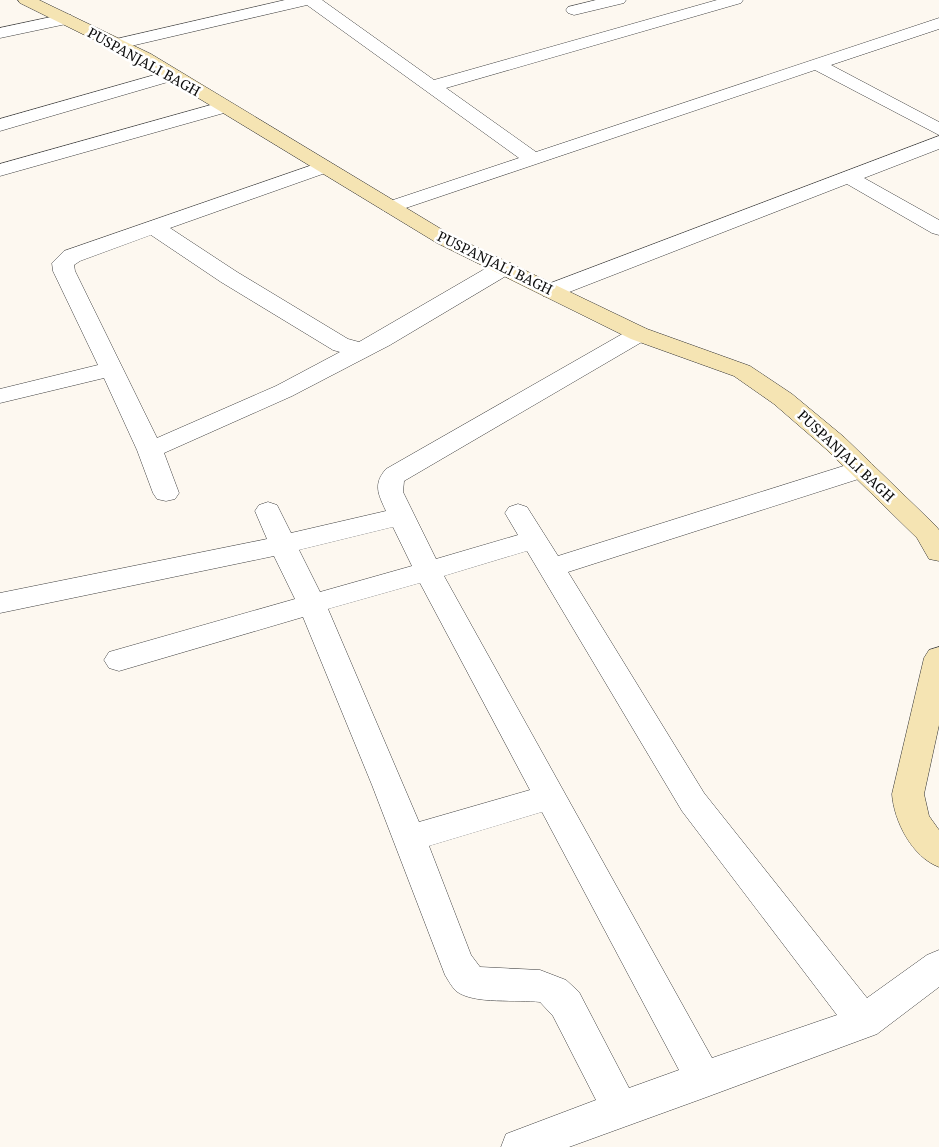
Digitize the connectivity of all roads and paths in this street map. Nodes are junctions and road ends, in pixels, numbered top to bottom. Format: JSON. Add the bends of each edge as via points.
{"nodes":[{"id":1,"x":26,"y":0,"type":"edge"},
{"id":2,"x":306,"y":0,"type":"edge"},
{"id":3,"x":311,"y":0,"type":"edge"},
{"id":4,"x":618,"y":0,"type":"edge"},
{"id":5,"x":734,"y":0,"type":"edge"},
{"id":6,"x":574,"y":10,"type":"dead end"},
{"id":7,"x":65,"y":19,"type":"junction"},
{"id":8,"x":939,"y":23,"type":"edge"},
{"id":9,"x":0,"y":33,"type":"edge"},
{"id":10,"x":118,"y":44,"type":"junction"},
{"id":11,"x":816,"y":64,"type":"junction"},
{"id":12,"x":172,"y":75,"type":"junction"},
{"id":13,"x":430,"y":87,"type":"junction"},
{"id":14,"x":225,"y":107,"type":"junction"},
{"id":15,"x":0,"y":125,"type":"edge"},
{"id":16,"x":939,"y":128,"type":"edge"},
{"id":17,"x":939,"y":142,"type":"edge"},
{"id":18,"x":533,"y":159,"type":"junction"},
{"id":19,"x":324,"y":167,"type":"junction"},
{"id":20,"x":0,"y":170,"type":"edge"},
{"id":21,"x":848,"y":177,"type":"junction"},
{"id":22,"x":391,"y":207,"type":"junction"},
{"id":23,"x":155,"y":228,"type":"junction"},
{"id":24,"x":939,"y":229,"type":"edge"},
{"id":25,"x":503,"y":268,"type":"junction"},
{"id":26,"x":551,"y":291,"type":"junction"},
{"id":27,"x":639,"y":334,"type":"junction"},
{"id":28,"x":362,"y":349,"type":"junction"},
{"id":29,"x":112,"y":369,"type":"junction"},
{"id":30,"x":0,"y":396,"type":"edge"},
{"id":31,"x":150,"y":450,"type":"junction"},
{"id":32,"x":862,"y":469,"type":"junction"},
{"id":33,"x":166,"y":493,"type":"dead end"},
{"id":34,"x":268,"y":511,"type":"dead end"},
{"id":35,"x":518,"y":513,"type":"dead end"},
{"id":36,"x":401,"y":516,"type":"junction"},
{"id":37,"x":534,"y":540,"type":"junction"},
{"id":38,"x":281,"y":544,"type":"junction"},
{"id":39,"x":939,"y":552,"type":"edge"},
{"id":40,"x":551,"y":568,"type":"junction"},
{"id":41,"x":428,"y":570,"type":"junction"},
{"id":42,"x":0,"y":603,"type":"edge"},
{"id":43,"x":312,"y":606,"type":"junction"},
{"id":44,"x":939,"y":658,"type":"edge"},
{"id":45,"x":119,"y":660,"type":"dead end"},
{"id":46,"x":550,"y":797,"type":"junction"},
{"id":47,"x":410,"y":838,"type":"junction"},
{"id":48,"x":939,"y":853,"type":"edge"},
{"id":49,"x":939,"y":966,"type":"edge"},
{"id":50,"x":864,"y":1022,"type":"junction"},
{"id":51,"x":704,"y":1080,"type":"junction"},
{"id":52,"x":620,"y":1109,"type":"junction"},
{"id":53,"x":520,"y":1147,"type":"edge"}],
"edges":[{"from":1,"to":7,"type":"street","name":"PUSPANJALI BAGH"},
{"from":2,"to":10,"type":"street"},
{"from":3,"to":13,"type":"street"},
{"from":4,"to":6,"type":"street"},
{"from":5,"to":13,"type":"street"},
{"from":7,"to":9,"type":"street"},
{"from":7,"to":10,"type":"street","name":"PUSPANJALI BAGH"},
{"from":8,"to":11,"type":"street"},
{"from":10,"to":12,"type":"street","name":"PUSPANJALI BAGH"},
{"from":11,"to":16,"type":"street"},
{"from":11,"to":18,"type":"street"},
{"from":12,"to":14,"type":"street","name":"PUSPANJALI BAGH"},
{"from":12,"to":15,"type":"street"},
{"from":13,"to":18,"type":"street"},
{"from":14,"to":19,"type":"street","name":"PUSPANJALI BAGH"},
{"from":14,"to":20,"type":"street"},
{"from":17,"to":21,"type":"street"},
{"from":18,"to":22,"type":"street"},
{"from":19,"to":22,"type":"street","name":"PUSPANJALI BAGH"},
{"from":19,"to":23,"type":"street"},
{"from":21,"to":24,"type":"street"},
{"from":21,"to":26,"type":"street"},
{"from":22,"to":25,"type":"street","name":"PUSPANJALI BAGH","via":[[444,239]]},
{"from":23,"to":28,"type":"street","via":[[341,344]]},
{"from":23,"to":29,"type":"street","via":[[72,256],[63,263]]},
{"from":25,"to":26,"type":"street","name":"PUSPANJALI BAGH"},
{"from":25,"to":28,"type":"street"},
{"from":26,"to":27,"type":"street","name":"PUSPANJALI BAGH"},
{"from":27,"to":32,"type":"street","name":"PUSPANJALI BAGH","via":[[742,371],[811,421]]},
{"from":27,"to":36,"type":"street","via":[[395,475],[390,481],[390,492]]},
{"from":28,"to":31,"type":"street","via":[[284,391]]},
{"from":29,"to":30,"type":"street"},
{"from":29,"to":31,"type":"street"},
{"from":31,"to":33,"type":"street"},
{"from":32,"to":39,"type":"street","name":"PUSPANJALI BAGH","via":[[927,532]]},
{"from":32,"to":40,"type":"street"},
{"from":34,"to":38,"type":"street"},
{"from":35,"to":37,"type":"street"},
{"from":36,"to":38,"type":"street"},
{"from":36,"to":41,"type":"street"},
{"from":37,"to":40,"type":"street"},
{"from":37,"to":41,"type":"street"},
{"from":38,"to":42,"type":"street"},
{"from":38,"to":43,"type":"street"},
{"from":40,"to":50,"type":"street","via":[[693,802]]},
{"from":41,"to":43,"type":"street"},
{"from":41,"to":46,"type":"street"},
{"from":43,"to":45,"type":"street"},
{"from":43,"to":47,"type":"street"},
{"from":44,"to":48,"type":"street","via":[[908,794],[908,810]]},
{"from":46,"to":47,"type":"street"},
{"from":46,"to":51,"type":"street"},
{"from":47,"to":52,"type":"street","via":[[457,964],[469,980],[540,986],[553,991],[566,1004]]},
{"from":49,"to":50,"type":"street"},
{"from":50,"to":51,"type":"street"},
{"from":51,"to":52,"type":"street"},
{"from":52,"to":53,"type":"street"}]}
